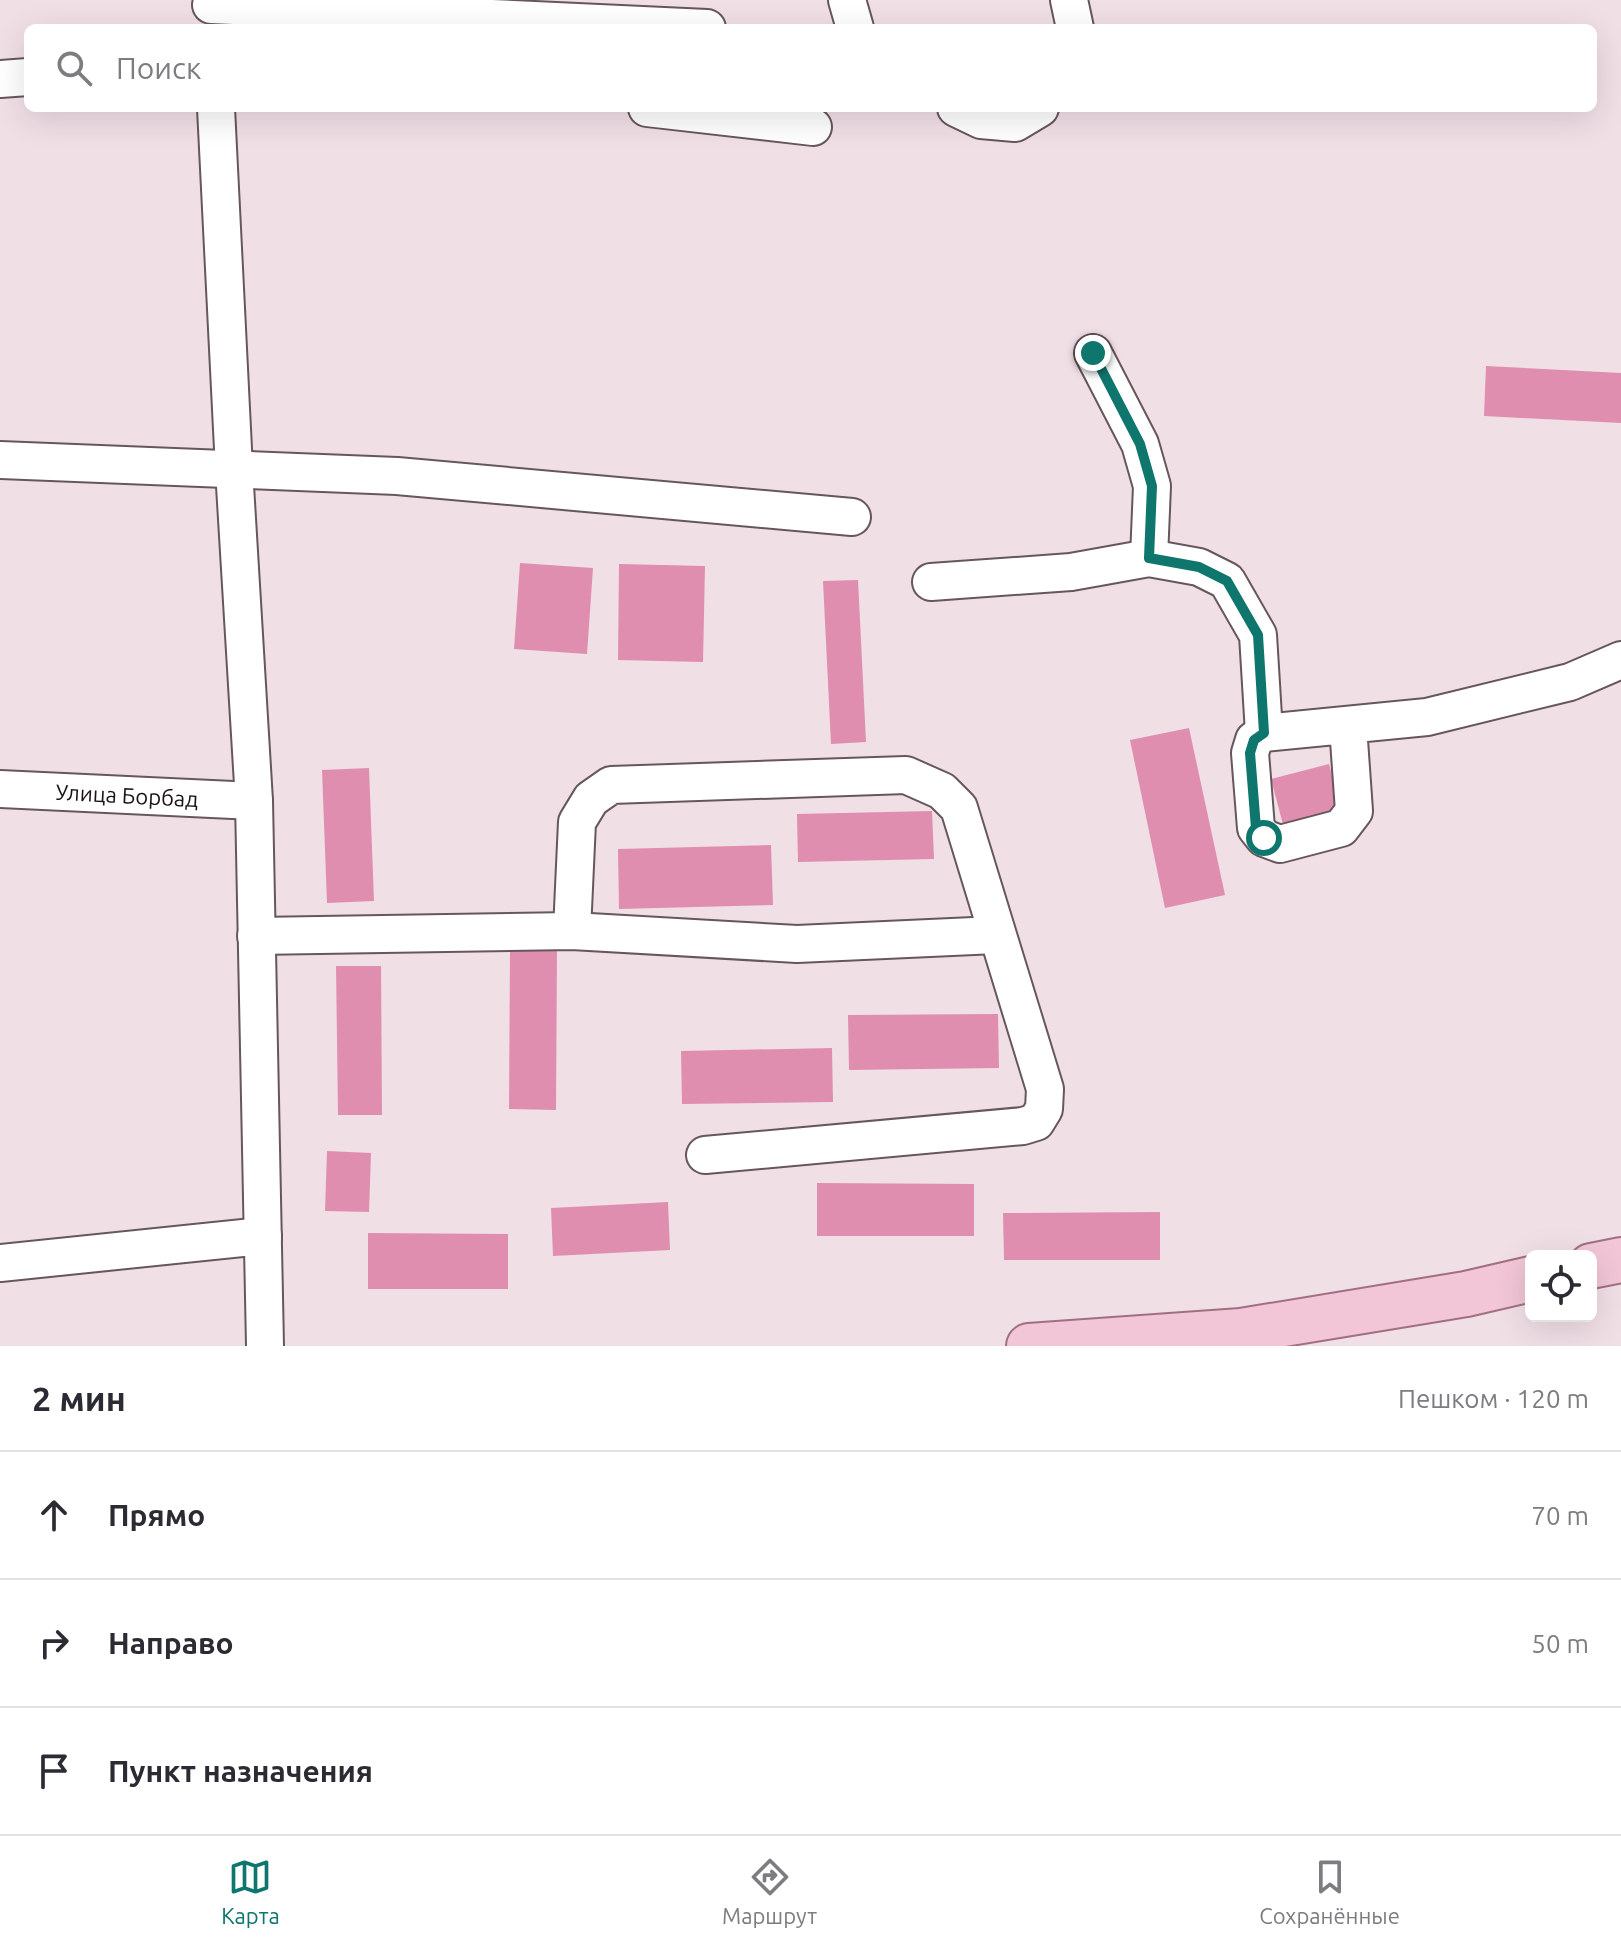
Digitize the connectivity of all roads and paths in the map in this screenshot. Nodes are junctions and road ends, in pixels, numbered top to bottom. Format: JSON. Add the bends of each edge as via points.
{"nodes":[{"id":1,"x":847,"y":0,"type":"edge"},
{"id":2,"x":1069,"y":0,"type":"edge"},
{"id":3,"x":211,"y":11,"type":"edge"},
{"id":4,"x":590,"y":24,"type":"edge"},
{"id":5,"x":854,"y":24,"type":"edge"},
{"id":6,"x":1074,"y":24,"type":"edge"},
{"id":7,"x":24,"y":77,"type":"edge"},
{"id":8,"x":0,"y":79,"type":"edge"},
{"id":9,"x":216,"y":112,"type":"edge"},
{"id":10,"x":682,"y":112,"type":"edge"},
{"id":11,"x":964,"y":112,"type":"edge"},
{"id":12,"x":1033,"y":112,"type":"edge"},
{"id":13,"x":813,"y":127,"type":"dead end"},
{"id":14,"x":1093,"y":353,"type":"dead end"},
{"id":15,"x":0,"y":460,"type":"edge"},
{"id":16,"x":234,"y":469,"type":"junction"},
{"id":17,"x":852,"y":517,"type":"dead end"},
{"id":18,"x":1149,"y":558,"type":"junction"},
{"id":19,"x":931,"y":582,"type":"dead end"},
{"id":20,"x":1621,"y":660,"type":"edge"},
{"id":21,"x":1348,"y":726,"type":"junction"},
{"id":22,"x":1264,"y":733,"type":"junction"},
{"id":23,"x":0,"y":789,"type":"edge"},
{"id":24,"x":254,"y":801,"type":"junction"},
{"id":25,"x":572,"y":931,"type":"junction"},
{"id":26,"x":996,"y":935,"type":"junction"},
{"id":27,"x":256,"y":936,"type":"junction"},
{"id":28,"x":705,"y":1155,"type":"dead end"},
{"id":29,"x":263,"y":1236,"type":"junction"},
{"id":30,"x":1621,"y":1260,"type":"edge"},
{"id":31,"x":0,"y":1263,"type":"edge"},
{"id":32,"x":1597,"y":1265,"type":"edge"},
{"id":33,"x":1525,"y":1280,"type":"edge"},
{"id":34,"x":265,"y":1346,"type":"edge"},
{"id":35,"x":1029,"y":1346,"type":"edge"}],
"edges":[{"from":1,"to":5,"type":"street"},
{"from":2,"to":6,"type":"street"},
{"from":3,"to":4,"type":"street"},
{"from":7,"to":8,"type":"street"},
{"from":9,"to":16,"type":"street"},
{"from":10,"to":13,"type":"street"},
{"from":11,"to":12,"type":"street","via":[[981,120],[1015,123]]},
{"from":14,"to":18,"type":"street","via":[[1118,399],[1152,486]]},
{"from":15,"to":16,"type":"street"},
{"from":16,"to":17,"type":"street","via":[[397,476]]},
{"from":16,"to":24,"type":"street"},
{"from":18,"to":19,"type":"street","via":[[1071,572]]},
{"from":18,"to":22,"type":"street","via":[[1199,567],[1227,581],[1258,635]]},
{"from":20,"to":21,"type":"street","via":[[1570,682],[1441,714]]},
{"from":21,"to":22,"type":"street"},
{"from":21,"to":22,"type":"street","via":[[1354,811],[1349,821],[1341,828],[1280,844],[1256,828],[1250,753],[1254,740]]},
{"from":23,"to":24,"type":"street","name":"Улица Борбад"},
{"from":24,"to":27,"type":"street"},
{"from":25,"to":26,"type":"street","via":[[797,944]]},
{"from":25,"to":26,"type":"street","via":[[577,822],[591,799],[611,785],[906,775],[942,791],[959,808]]},
{"from":25,"to":27,"type":"street"},
{"from":26,"to":28,"type":"street","via":[[1045,1089],[1044,1109],[1036,1122]]},
{"from":27,"to":29,"type":"street"},
{"from":29,"to":31,"type":"street"},
{"from":29,"to":34,"type":"street"},
{"from":30,"to":32,"type":"main road"},
{"from":33,"to":35,"type":"main road","via":[[1241,1331]]}]}
